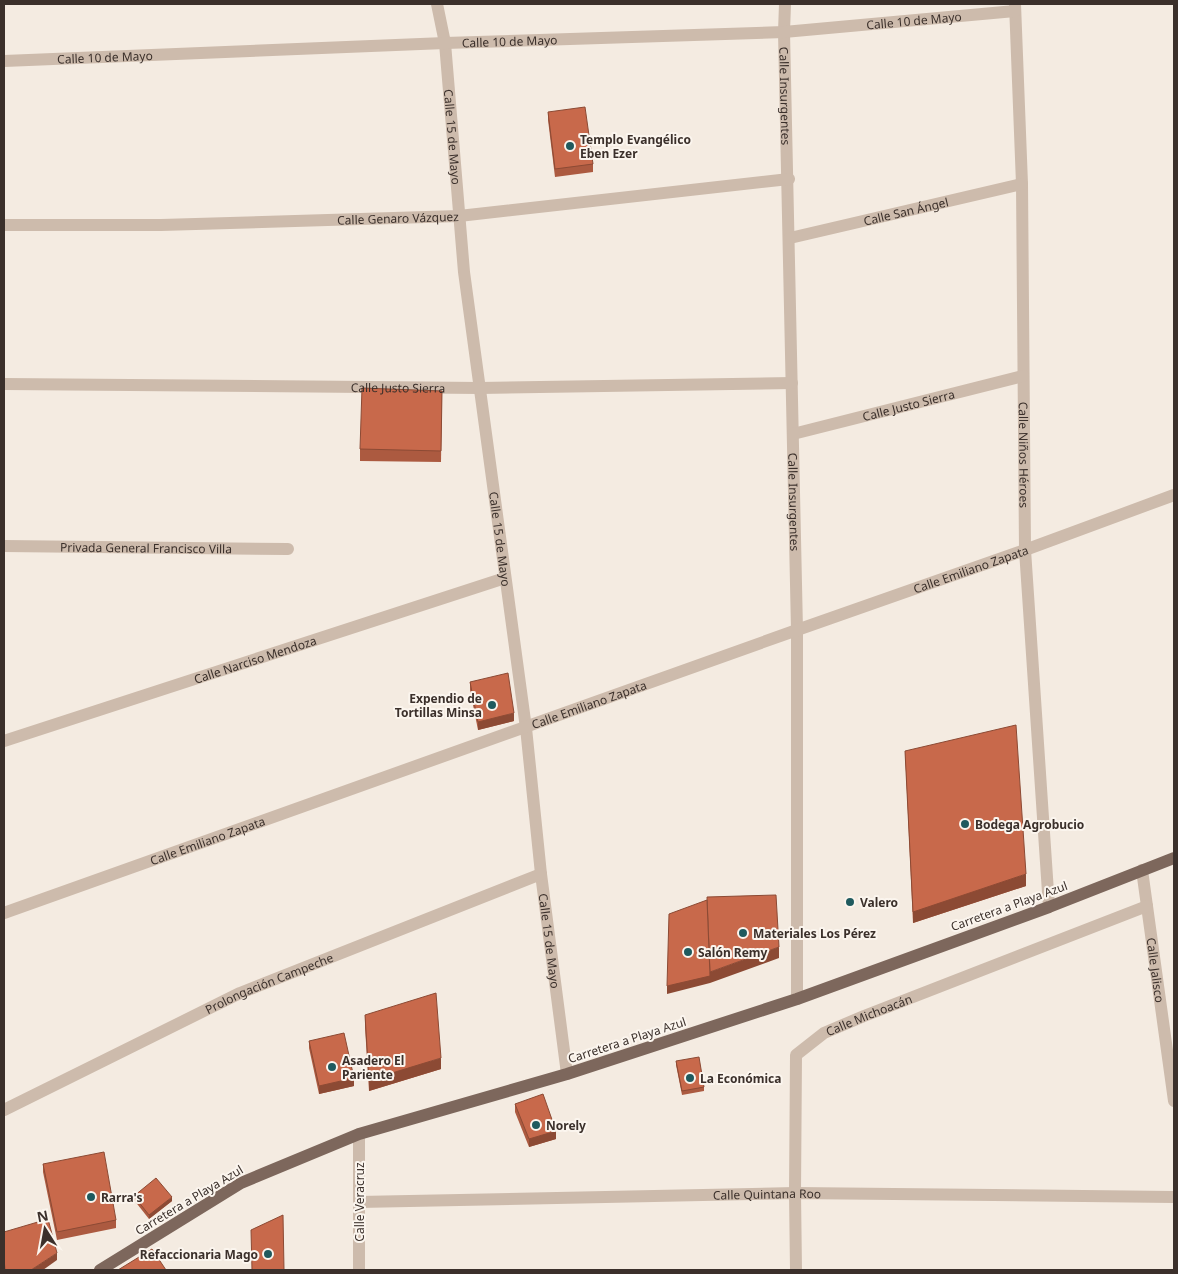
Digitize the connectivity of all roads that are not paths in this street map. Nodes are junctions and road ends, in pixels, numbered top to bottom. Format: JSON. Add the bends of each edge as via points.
{"nodes":[{"id":1,"x":437,"y":4,"type":"edge"},
{"id":2,"x":785,"y":4,"type":"edge"},
{"id":3,"x":1015,"y":7,"type":"edge"},
{"id":4,"x":784,"y":32,"type":"junction"},
{"id":5,"x":445,"y":43,"type":"junction"},
{"id":6,"x":4,"y":61,"type":"edge"},
{"id":7,"x":789,"y":179,"type":"junction"},
{"id":8,"x":1022,"y":184,"type":"junction"},
{"id":9,"x":459,"y":216,"type":"junction"},
{"id":10,"x":4,"y":225,"type":"edge"},
{"id":11,"x":790,"y":238,"type":"junction"},
{"id":12,"x":1023,"y":376,"type":"junction"},
{"id":13,"x":792,"y":383,"type":"junction"},
{"id":14,"x":4,"y":384,"type":"edge"},
{"id":15,"x":480,"y":388,"type":"junction"},
{"id":16,"x":793,"y":434,"type":"junction"},
{"id":17,"x":1174,"y":495,"type":"edge"},
{"id":18,"x":4,"y":546,"type":"edge"},
{"id":19,"x":288,"y":549,"type":"dead end"},
{"id":20,"x":1025,"y":550,"type":"junction"},
{"id":21,"x":505,"y":578,"type":"junction"},
{"id":22,"x":797,"y":630,"type":"junction"},
{"id":23,"x":526,"y":728,"type":"junction"},
{"id":24,"x":4,"y":741,"type":"edge"},
{"id":25,"x":1174,"y":858,"type":"edge"},
{"id":26,"x":1142,"y":870,"type":"junction"},
{"id":27,"x":541,"y":874,"type":"junction"},
{"id":28,"x":1147,"y":906,"type":"junction"},
{"id":29,"x":1048,"y":907,"type":"junction"},
{"id":30,"x":4,"y":913,"type":"edge"},
{"id":31,"x":797,"y":999,"type":"junction"},
{"id":32,"x":567,"y":1074,"type":"junction"},
{"id":33,"x":1174,"y":1101,"type":"edge"},
{"id":34,"x":4,"y":1110,"type":"edge"},
{"id":35,"x":359,"y":1134,"type":"junction"},
{"id":36,"x":795,"y":1193,"type":"junction"},
{"id":37,"x":1174,"y":1197,"type":"edge"},
{"id":38,"x":359,"y":1202,"type":"junction"},
{"id":39,"x":100,"y":1270,"type":"edge"},
{"id":40,"x":359,"y":1270,"type":"edge"},
{"id":41,"x":796,"y":1270,"type":"edge"}],
"edges":[{"from":1,"to":5,"type":"street","name":"Calle 15 de Mayo"},
{"from":2,"to":4,"type":"street","name":"Calle Insurgentes"},
{"from":3,"to":4,"type":"street","name":"Calle 10 de Mayo"},
{"from":3,"to":8,"type":"street","name":"Calle Niños Héroes"},
{"from":4,"to":5,"type":"street","name":"Calle 10 de Mayo"},
{"from":4,"to":7,"type":"street","name":"Calle Insurgentes"},
{"from":5,"to":6,"type":"street","name":"Calle 10 de Mayo"},
{"from":5,"to":9,"type":"street","name":"Calle 15 de Mayo"},
{"from":7,"to":9,"type":"street","name":"Calle Genaro Vázquez"},
{"from":7,"to":11,"type":"street","name":"Calle Insurgentes"},
{"from":8,"to":11,"type":"street","name":"Calle San Ángel"},
{"from":8,"to":12,"type":"street","name":"Calle Niños Héroes"},
{"from":9,"to":10,"type":"street","name":"Calle Genaro Vázquez","via":[[161,225]]},
{"from":9,"to":15,"type":"street","name":"Calle 15 de Mayo"},
{"from":11,"to":13,"type":"street","name":"Calle Insurgentes"},
{"from":12,"to":16,"type":"street","name":"Calle Justo Sierra"},
{"from":12,"to":20,"type":"street","name":"Calle Niños Héroes"},
{"from":13,"to":15,"type":"street","name":"Calle Justo Sierra"},
{"from":13,"to":16,"type":"street","name":"Calle Insurgentes"},
{"from":14,"to":15,"type":"street","name":"Calle Justo Sierra"},
{"from":15,"to":21,"type":"street","name":"Calle 15 de Mayo"},
{"from":16,"to":22,"type":"street","name":"Calle Insurgentes"},
{"from":17,"to":20,"type":"street","name":"Calle Emiliano Zapata"},
{"from":18,"to":19,"type":"street","name":"Privada General Francisco Villa"},
{"from":20,"to":22,"type":"street","name":"Calle Emiliano Zapata"},
{"from":20,"to":29,"type":"street","name":"Calle Niños Héroes"},
{"from":21,"to":23,"type":"street","name":"Calle 15 de Mayo"},
{"from":21,"to":24,"type":"street","name":"Calle Narciso Mendoza"},
{"from":22,"to":23,"type":"street","name":"Calle Emiliano Zapata"},
{"from":22,"to":31,"type":"street","name":"Calle Insurgentes"},
{"from":23,"to":27,"type":"street","name":"Calle 15 de Mayo"},
{"from":23,"to":30,"type":"street","name":"Calle Emiliano Zapata"},
{"from":25,"to":26,"type":"main road","name":"Carretera a Playa Azul"},
{"from":26,"to":28,"type":"street","name":"Calle Jalisco"},
{"from":26,"to":29,"type":"main road","name":"Carretera a Playa Azul"},
{"from":27,"to":32,"type":"street","name":"Calle 15 de Mayo"},
{"from":27,"to":34,"type":"street","name":"Prolongación Campeche","via":[[240,993]]},
{"from":28,"to":33,"type":"street","name":"Calle Jalisco"},
{"from":28,"to":36,"type":"street","name":"Calle Michoacán","via":[[864,1016],[824,1033],[796,1055]]},
{"from":29,"to":31,"type":"main road","name":"Carretera a Playa Azul"},
{"from":31,"to":32,"type":"main road","name":"Carretera a Playa Azul"},
{"from":32,"to":35,"type":"main road","name":"Carretera a Playa Azul"},
{"from":35,"to":38,"type":"street","name":"Calle Veracruz"},
{"from":35,"to":39,"type":"main road","name":"Carretera a Playa Azul","via":[[241,1183]]},
{"from":36,"to":37,"type":"street","name":"Calle Quintana Roo"},
{"from":36,"to":38,"type":"street","name":"Calle Quintana Roo"},
{"from":36,"to":41,"type":"street","name":"Calle Michoacán"},
{"from":38,"to":40,"type":"street","name":"Calle Veracruz"}]}
